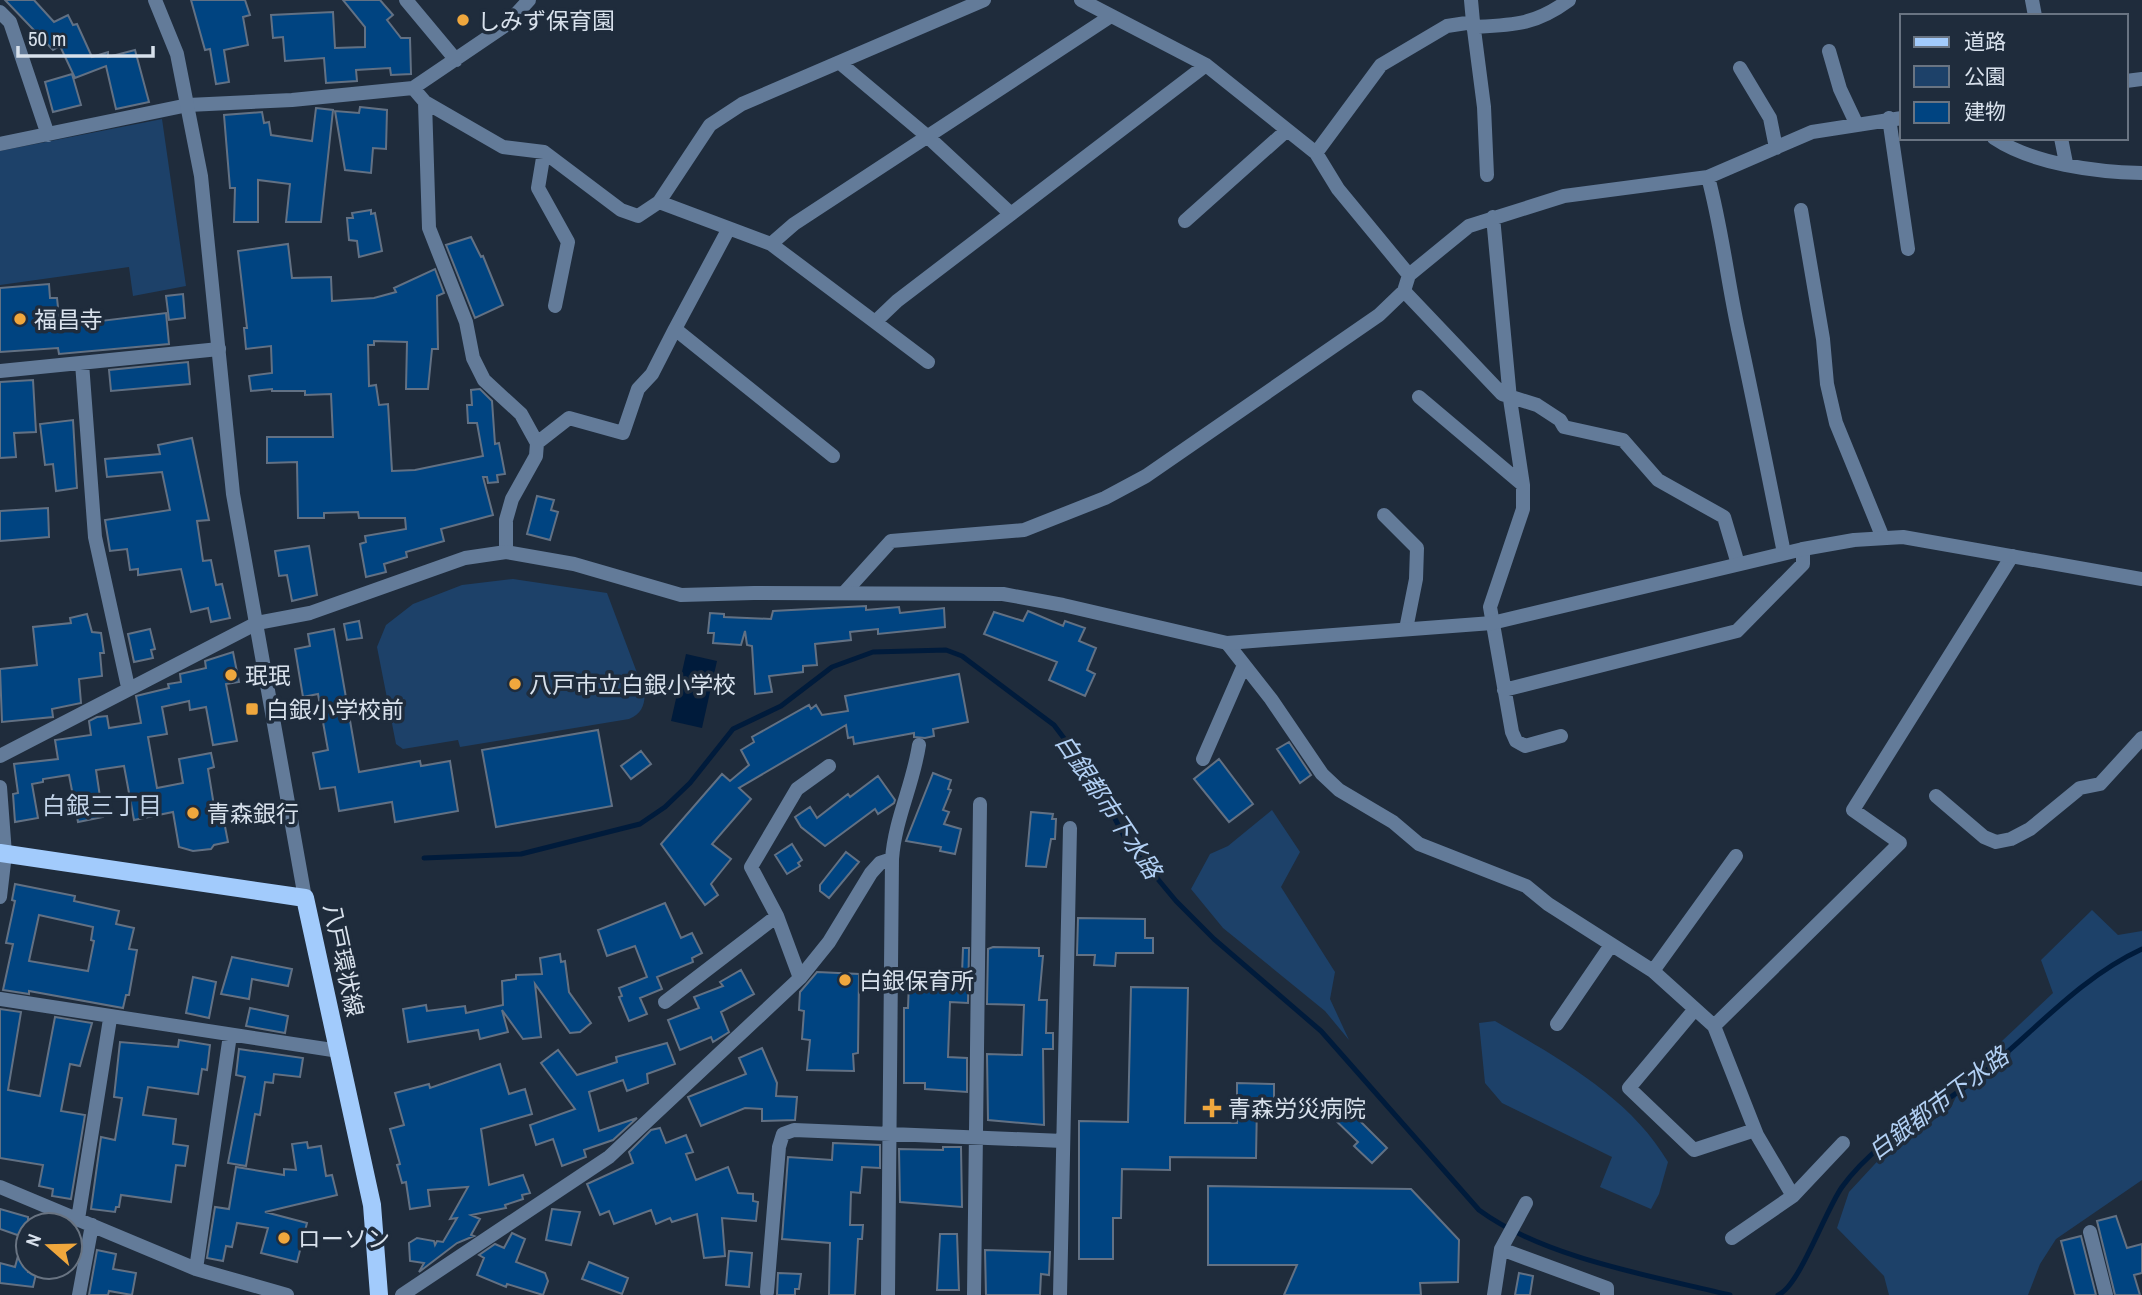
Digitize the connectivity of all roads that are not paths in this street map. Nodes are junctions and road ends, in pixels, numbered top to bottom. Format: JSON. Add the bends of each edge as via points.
{"nodes":[{"id":1,"x":155,"y":0,"type":"edge"},
{"id":2,"x":406,"y":0,"type":"edge"},
{"id":3,"x":529,"y":0,"type":"edge"},
{"id":4,"x":984,"y":0,"type":"edge"},
{"id":5,"x":1081,"y":0,"type":"edge"},
{"id":6,"x":1471,"y":0,"type":"edge"},
{"id":7,"x":1569,"y":0,"type":"edge"},
{"id":8,"x":0,"y":12,"type":"edge"},
{"id":9,"x":1111,"y":16,"type":"junction"},
{"id":10,"x":1473,"y":24,"type":"junction"},
{"id":11,"x":1829,"y":51,"type":"dead end"},
{"id":12,"x":456,"y":60,"type":"junction"},
{"id":13,"x":840,"y":63,"type":"junction"},
{"id":14,"x":1206,"y":65,"type":"junction"},
{"id":15,"x":1740,"y":68,"type":"dead end"},
{"id":16,"x":413,"y":88,"type":"junction"},
{"id":17,"x":425,"y":102,"type":"junction"},
{"id":18,"x":188,"y":104,"type":"junction"},
{"id":19,"x":1896,"y":118,"type":"edge"},
{"id":20,"x":1856,"y":123,"type":"junction"},
{"id":21,"x":1286,"y":131,"type":"junction"},
{"id":22,"x":48,"y":135,"type":"junction"},
{"id":23,"x":926,"y":136,"type":"junction"},
{"id":24,"x":1997,"y":140,"type":"edge"},
{"id":25,"x":2061,"y":140,"type":"edge"},
{"id":26,"x":0,"y":144,"type":"edge"},
{"id":27,"x":1776,"y":148,"type":"junction"},
{"id":28,"x":544,"y":152,"type":"junction"},
{"id":29,"x":1316,"y":153,"type":"junction"},
{"id":30,"x":2066,"y":163,"type":"junction"},
{"id":31,"x":2142,"y":173,"type":"edge"},
{"id":32,"x":1487,"y":175,"type":"dead end"},
{"id":33,"x":1708,"y":177,"type":"junction"},
{"id":34,"x":659,"y":202,"type":"junction"},
{"id":35,"x":1801,"y":210,"type":"dead end"},
{"id":36,"x":1012,"y":214,"type":"junction"},
{"id":37,"x":1493,"y":217,"type":"junction"},
{"id":38,"x":1185,"y":221,"type":"dead end"},
{"id":39,"x":728,"y":230,"type":"junction"},
{"id":40,"x":771,"y":244,"type":"junction"},
{"id":41,"x":1908,"y":249,"type":"dead end"},
{"id":42,"x":1409,"y":275,"type":"junction"},
{"id":43,"x":1404,"y":291,"type":"junction"},
{"id":44,"x":555,"y":306,"type":"dead end"},
{"id":45,"x":875,"y":321,"type":"junction"},
{"id":46,"x":675,"y":329,"type":"junction"},
{"id":47,"x":219,"y":349,"type":"junction"},
{"id":48,"x":928,"y":362,"type":"dead end"},
{"id":49,"x":82,"y":363,"type":"junction"},
{"id":50,"x":0,"y":371,"type":"edge"},
{"id":51,"x":1419,"y":397,"type":"dead end"},
{"id":52,"x":1510,"y":399,"type":"junction"},
{"id":53,"x":537,"y":443,"type":"junction"},
{"id":54,"x":833,"y":456,"type":"dead end"},
{"id":55,"x":1523,"y":485,"type":"junction"},
{"id":56,"x":1384,"y":515,"type":"dead end"},
{"id":57,"x":1882,"y":538,"type":"junction"},
{"id":58,"x":1803,"y":549,"type":"junction"},
{"id":59,"x":506,"y":552,"type":"junction"},
{"id":60,"x":1784,"y":553,"type":"junction"},
{"id":61,"x":2012,"y":556,"type":"junction"},
{"id":62,"x":1738,"y":564,"type":"junction"},
{"id":63,"x":2142,"y":579,"type":"edge"},
{"id":64,"x":844,"y":593,"type":"junction"},
{"id":65,"x":1492,"y":622,"type":"junction"},
{"id":66,"x":257,"y":623,"type":"junction"},
{"id":67,"x":1406,"y":629,"type":"junction"},
{"id":68,"x":1227,"y":643,"type":"junction"},
{"id":69,"x":1244,"y":665,"type":"junction"},
{"id":70,"x":128,"y":687,"type":"junction"},
{"id":71,"x":1504,"y":691,"type":"junction"},
{"id":72,"x":1561,"y":736,"type":"dead end"},
{"id":73,"x":2142,"y":738,"type":"edge"},
{"id":74,"x":919,"y":745,"type":"dead end"},
{"id":75,"x":0,"y":756,"type":"edge"},
{"id":76,"x":1203,"y":758,"type":"dead end"},
{"id":77,"x":829,"y":766,"type":"dead end"},
{"id":78,"x":0,"y":787,"type":"edge"},
{"id":79,"x":1936,"y":796,"type":"dead end"},
{"id":80,"x":980,"y":804,"type":"dead end"},
{"id":81,"x":1070,"y":828,"type":"dead end"},
{"id":82,"x":3,"y":853,"type":"edge"},
{"id":83,"x":1736,"y":856,"type":"dead end"},
{"id":84,"x":892,"y":859,"type":"junction"},
{"id":85,"x":0,"y":897,"type":"edge"},
{"id":86,"x":305,"y":898,"type":"junction"},
{"id":87,"x":777,"y":916,"type":"junction"},
{"id":88,"x":1611,"y":945,"type":"junction"},
{"id":89,"x":1653,"y":971,"type":"junction"},
{"id":90,"x":800,"y":978,"type":"junction"},
{"id":91,"x":0,"y":999,"type":"edge"},
{"id":92,"x":664,"y":1002,"type":"dead end"},
{"id":93,"x":1695,"y":1009,"type":"junction"},
{"id":94,"x":110,"y":1018,"type":"junction"},
{"id":95,"x":1557,"y":1024,"type":"dead end"},
{"id":96,"x":1714,"y":1026,"type":"junction"},
{"id":97,"x":230,"y":1035,"type":"junction"},
{"id":98,"x":339,"y":1051,"type":"junction"},
{"id":99,"x":1755,"y":1130,"type":"junction"},
{"id":100,"x":891,"y":1136,"type":"junction"},
{"id":101,"x":976,"y":1138,"type":"junction"},
{"id":102,"x":1063,"y":1140,"type":"junction"},
{"id":103,"x":1843,"y":1143,"type":"dead end"},
{"id":104,"x":0,"y":1187,"type":"edge"},
{"id":105,"x":1793,"y":1196,"type":"junction"},
{"id":106,"x":1526,"y":1203,"type":"dead end"},
{"id":107,"x":58,"y":1211,"type":"edge"},
{"id":108,"x":79,"y":1211,"type":"edge"},
{"id":109,"x":84,"y":1222,"type":"edge"},
{"id":110,"x":92,"y":1225,"type":"junction"},
{"id":111,"x":2090,"y":1233,"type":"dead end"},
{"id":112,"x":1732,"y":1238,"type":"dead end"},
{"id":113,"x":1501,"y":1249,"type":"junction"},
{"id":114,"x":195,"y":1269,"type":"junction"},
{"id":115,"x":767,"y":1292,"type":"dead end"},
{"id":116,"x":79,"y":1295,"type":"edge"},
{"id":117,"x":287,"y":1295,"type":"edge"},
{"id":118,"x":379,"y":1295,"type":"edge"},
{"id":119,"x":402,"y":1295,"type":"edge"},
{"id":120,"x":888,"y":1295,"type":"edge"},
{"id":121,"x":974,"y":1295,"type":"edge"},
{"id":122,"x":1060,"y":1295,"type":"edge"},
{"id":123,"x":1494,"y":1295,"type":"edge"},
{"id":124,"x":1606,"y":1295,"type":"edge"},
{"id":125,"x":2106,"y":1295,"type":"edge"}],
"edges":[{"from":1,"to":18,"type":"street","via":[[177,54]]},
{"from":2,"to":12,"type":"street"},
{"from":3,"to":12,"type":"street","via":[[506,25]]},
{"from":4,"to":13,"type":"street"},
{"from":5,"to":9,"type":"street"},
{"from":6,"to":10,"type":"street"},
{"from":7,"to":10,"type":"street","via":[[1528,23]]},
{"from":8,"to":22,"type":"street","via":[[10,22]]},
{"from":9,"to":14,"type":"street"},
{"from":9,"to":23,"type":"street"},
{"from":10,"to":29,"type":"street","via":[[1447,26],[1381,65]]},
{"from":10,"to":32,"type":"street"},
{"from":11,"to":20,"type":"street"},
{"from":12,"to":16,"type":"street"},
{"from":13,"to":23,"type":"street"},
{"from":13,"to":34,"type":"street","via":[[742,104],[710,125]]},
{"from":14,"to":21,"type":"street"},
{"from":14,"to":36,"type":"street"},
{"from":15,"to":27,"type":"street","via":[[1770,118]]},
{"from":16,"to":17,"type":"street"},
{"from":16,"to":18,"type":"street"},
{"from":17,"to":28,"type":"street","via":[[503,147]]},
{"from":17,"to":53,"type":"street","via":[[429,228],[484,380],[521,414]]},
{"from":18,"to":22,"type":"street"},
{"from":18,"to":47,"type":"street","via":[[201,176]]},
{"from":19,"to":20,"type":"street"},
{"from":19,"to":41,"type":"street"},
{"from":20,"to":27,"type":"street","via":[[1812,132]]},
{"from":21,"to":29,"type":"street"},
{"from":21,"to":38,"type":"street"},
{"from":22,"to":26,"type":"street"},
{"from":23,"to":36,"type":"street"},
{"from":23,"to":40,"type":"street"},
{"from":24,"to":30,"type":"street","via":[[2008,148]]},
{"from":25,"to":30,"type":"street"},
{"from":27,"to":33,"type":"street"},
{"from":28,"to":34,"type":"street","via":[[621,210],[638,216]]},
{"from":28,"to":44,"type":"street","via":[[538,188],[568,242]]},
{"from":29,"to":42,"type":"street","via":[[1338,189]]},
{"from":30,"to":31,"type":"street"},
{"from":33,"to":37,"type":"street","via":[[1564,196],[1516,214]]},
{"from":33,"to":60,"type":"street","via":[[1723,233]]},
{"from":34,"to":39,"type":"street"},
{"from":35,"to":57,"type":"street","via":[[1836,423]]},
{"from":36,"to":45,"type":"street"},
{"from":37,"to":42,"type":"street","via":[[1462,231]]},
{"from":37,"to":52,"type":"street"},
{"from":39,"to":40,"type":"street"},
{"from":39,"to":46,"type":"street"},
{"from":40,"to":45,"type":"street"},
{"from":42,"to":43,"type":"street"},
{"from":43,"to":52,"type":"street"},
{"from":43,"to":64,"type":"street","via":[[1357,331],[1146,476],[1105,498],[1024,530],[891,541]]},
{"from":45,"to":48,"type":"street"},
{"from":46,"to":53,"type":"street","via":[[652,374],[638,389],[624,433],[569,418]]},
{"from":46,"to":54,"type":"street"},
{"from":47,"to":49,"type":"street"},
{"from":47,"to":66,"type":"street","via":[[233,495]]},
{"from":49,"to":50,"type":"street"},
{"from":49,"to":70,"type":"street","via":[[95,537]]},
{"from":51,"to":55,"type":"street"},
{"from":52,"to":55,"type":"street"},
{"from":52,"to":62,"type":"street","via":[[1536,405],[1564,427],[1623,440],[1658,480],[1724,517]]},
{"from":53,"to":59,"type":"street","via":[[536,456],[506,520]]},
{"from":55,"to":65,"type":"street","via":[[1523,509],[1490,607]]},
{"from":56,"to":67,"type":"street","via":[[1416,548],[1416,579]]},
{"from":57,"to":58,"type":"street"},
{"from":57,"to":61,"type":"street","via":[[1903,537]]},
{"from":58,"to":60,"type":"street"},
{"from":58,"to":71,"type":"street","via":[[1803,564],[1737,631]]},
{"from":59,"to":64,"type":"street","via":[[574,564],[681,596]]},
{"from":59,"to":66,"type":"street","via":[[465,558],[310,613]]},
{"from":60,"to":62,"type":"street"},
{"from":61,"to":63,"type":"street"},
{"from":61,"to":96,"type":"street","via":[[1853,810],[1900,843]]},
{"from":62,"to":65,"type":"street"},
{"from":64,"to":68,"type":"street","via":[[1003,594]]},
{"from":65,"to":67,"type":"street"},
{"from":65,"to":71,"type":"street"},
{"from":66,"to":70,"type":"street"},
{"from":66,"to":86,"type":"street"},
{"from":67,"to":68,"type":"street"},
{"from":68,"to":69,"type":"street"},
{"from":69,"to":76,"type":"street"},
{"from":69,"to":88,"type":"street","via":[[1322,774],[1339,790],[1393,822],[1419,844],[1526,886]]},
{"from":70,"to":75,"type":"street"},
{"from":71,"to":72,"type":"street","via":[[1516,741],[1525,746]]},
{"from":73,"to":79,"type":"street","via":[[2100,784],[2080,788],[2011,839],[1996,842],[1984,837]]},
{"from":74,"to":84,"type":"street","via":[[913,781],[894,830]]},
{"from":77,"to":87,"type":"street","via":[[797,789],[751,867]]},
{"from":78,"to":82,"type":"street"},
{"from":80,"to":101,"type":"street"},
{"from":81,"to":102,"type":"street"},
{"from":82,"to":85,"type":"street"},
{"from":82,"to":86,"type":"main road","name":"八戸環状線"},
{"from":83,"to":89,"type":"street"},
{"from":84,"to":90,"type":"street","via":[[871,873],[829,942]]},
{"from":84,"to":100,"type":"street"},
{"from":86,"to":98,"type":"main road","name":"八戸環状線"},
{"from":87,"to":90,"type":"street"},
{"from":87,"to":92,"type":"street"},
{"from":88,"to":89,"type":"street"},
{"from":88,"to":95,"type":"street"},
{"from":89,"to":93,"type":"street"},
{"from":90,"to":119,"type":"street","via":[[609,1157]]},
{"from":91,"to":94,"type":"street"},
{"from":93,"to":96,"type":"street"},
{"from":93,"to":99,"type":"street","via":[[1629,1088],[1694,1150]]},
{"from":94,"to":97,"type":"street"},
{"from":94,"to":108,"type":"street"},
{"from":96,"to":99,"type":"street"},
{"from":97,"to":98,"type":"street"},
{"from":97,"to":114,"type":"street"},
{"from":98,"to":118,"type":"main road","name":"八戸環状線","via":[[372,1205]]},
{"from":99,"to":105,"type":"street"},
{"from":100,"to":101,"type":"street"},
{"from":100,"to":115,"type":"street","via":[[794,1130],[783,1134]]},
{"from":100,"to":120,"type":"street"},
{"from":101,"to":102,"type":"street"},
{"from":101,"to":121,"type":"street"},
{"from":102,"to":122,"type":"street"},
{"from":103,"to":105,"type":"street"},
{"from":104,"to":107,"type":"street"},
{"from":105,"to":112,"type":"street"},
{"from":106,"to":113,"type":"street"},
{"from":109,"to":110,"type":"street"},
{"from":110,"to":114,"type":"street"},
{"from":110,"to":116,"type":"street"},
{"from":111,"to":125,"type":"street"},
{"from":113,"to":123,"type":"street"},
{"from":113,"to":124,"type":"street","via":[[1608,1288]]},
{"from":114,"to":117,"type":"street"}]}
